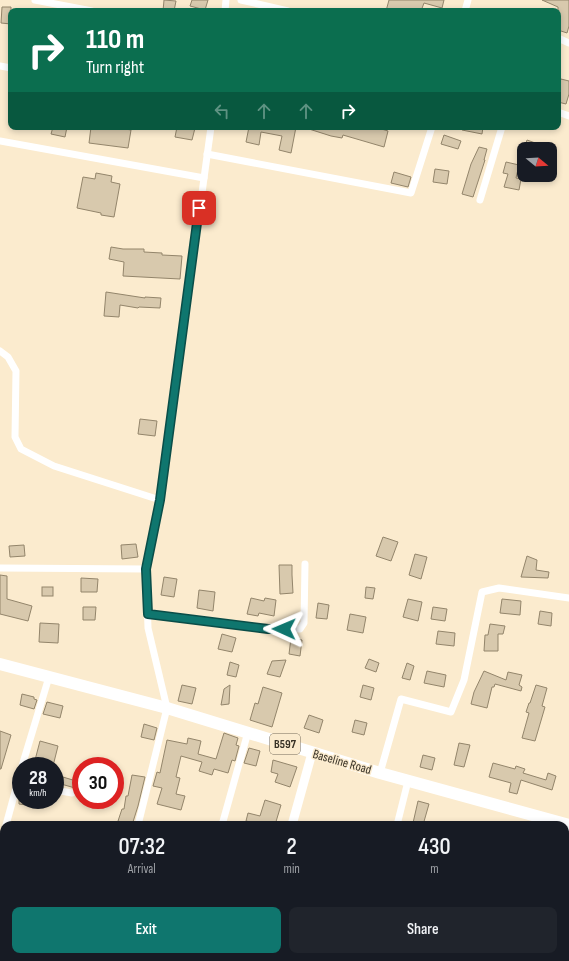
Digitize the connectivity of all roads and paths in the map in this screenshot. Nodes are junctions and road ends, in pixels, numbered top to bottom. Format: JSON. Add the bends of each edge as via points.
{"nodes":[{"id":1,"x":35,"y":0,"type":"edge"},
{"id":2,"x":241,"y":0,"type":"edge"},
{"id":3,"x":76,"y":8,"type":"edge"},
{"id":4,"x":275,"y":8,"type":"edge"},
{"id":5,"x":211,"y":130,"type":"edge"},
{"id":6,"x":431,"y":130,"type":"edge"},
{"id":7,"x":501,"y":130,"type":"edge"},
{"id":8,"x":0,"y":141,"type":"edge"},
{"id":9,"x":207,"y":154,"type":"junction"},
{"id":10,"x":204,"y":178,"type":"junction"},
{"id":11,"x":480,"y":200,"type":"dead end"},
{"id":12,"x":0,"y":351,"type":"edge"},
{"id":13,"x":160,"y":500,"type":"junction"},
{"id":14,"x":305,"y":564,"type":"dead end"},
{"id":15,"x":0,"y":568,"type":"edge"},
{"id":16,"x":146,"y":569,"type":"junction"},
{"id":17,"x":569,"y":598,"type":"edge"},
{"id":18,"x":148,"y":614,"type":"junction"},
{"id":19,"x":0,"y":664,"type":"edge"},
{"id":20,"x":49,"y":677,"type":"junction"},
{"id":21,"x":167,"y":708,"type":"junction"},
{"id":22,"x":248,"y":732,"type":"junction"},
{"id":23,"x":312,"y":753,"type":"junction"},
{"id":24,"x":25,"y":757,"type":"edge"},
{"id":25,"x":380,"y":773,"type":"junction"},
{"id":26,"x":408,"y":780,"type":"junction"},
{"id":27,"x":64,"y":792,"type":"edge"},
{"id":28,"x":72,"y":793,"type":"dead end"},
{"id":29,"x":12,"y":806,"type":"edge"},
{"id":30,"x":7,"y":821,"type":"edge"},
{"id":31,"x":139,"y":821,"type":"edge"},
{"id":32,"x":223,"y":821,"type":"edge"},
{"id":33,"x":293,"y":821,"type":"edge"},
{"id":34,"x":397,"y":821,"type":"edge"},
{"id":35,"x":555,"y":821,"type":"edge"}],
"edges":[{"from":1,"to":3,"type":"street"},
{"from":2,"to":4,"type":"street"},
{"from":5,"to":9,"type":"street"},
{"from":6,"to":9,"type":"street","via":[[411,193]]},
{"from":7,"to":11,"type":"street"},
{"from":8,"to":10,"type":"street"},
{"from":9,"to":10,"type":"street"},
{"from":10,"to":13,"type":"street"},
{"from":12,"to":13,"type":"street","via":[[8,357],[16,371],[15,437],[21,449],[54,466]]},
{"from":13,"to":16,"type":"street"},
{"from":14,"to":18,"type":"street","via":[[304,623],[300,629],[268,629]]},
{"from":15,"to":16,"type":"street"},
{"from":16,"to":18,"type":"street"},
{"from":17,"to":25,"type":"street","via":[[499,588],[482,592],[464,680],[450,712],[401,699]]},
{"from":18,"to":21,"type":"street","via":[[148,628]]},
{"from":19,"to":20,"type":"main road","name":"Baseline Road","number":"B597"},
{"from":20,"to":21,"type":"main road","name":"Baseline Road","number":"B597"},
{"from":20,"to":24,"type":"street"},
{"from":21,"to":22,"type":"main road","name":"Baseline Road","number":"B597"},
{"from":21,"to":31,"type":"street"},
{"from":22,"to":23,"type":"main road","name":"Baseline Road","number":"B597"},
{"from":22,"to":32,"type":"street"},
{"from":23,"to":25,"type":"main road","name":"Baseline Road","number":"B597"},
{"from":23,"to":33,"type":"street"},
{"from":25,"to":26,"type":"main road","name":"Baseline Road","number":"B597"},
{"from":26,"to":34,"type":"street"},
{"from":26,"to":35,"type":"main road","name":"Baseline Road","number":"B597"},
{"from":27,"to":28,"type":"street"},
{"from":29,"to":30,"type":"street"}]}
